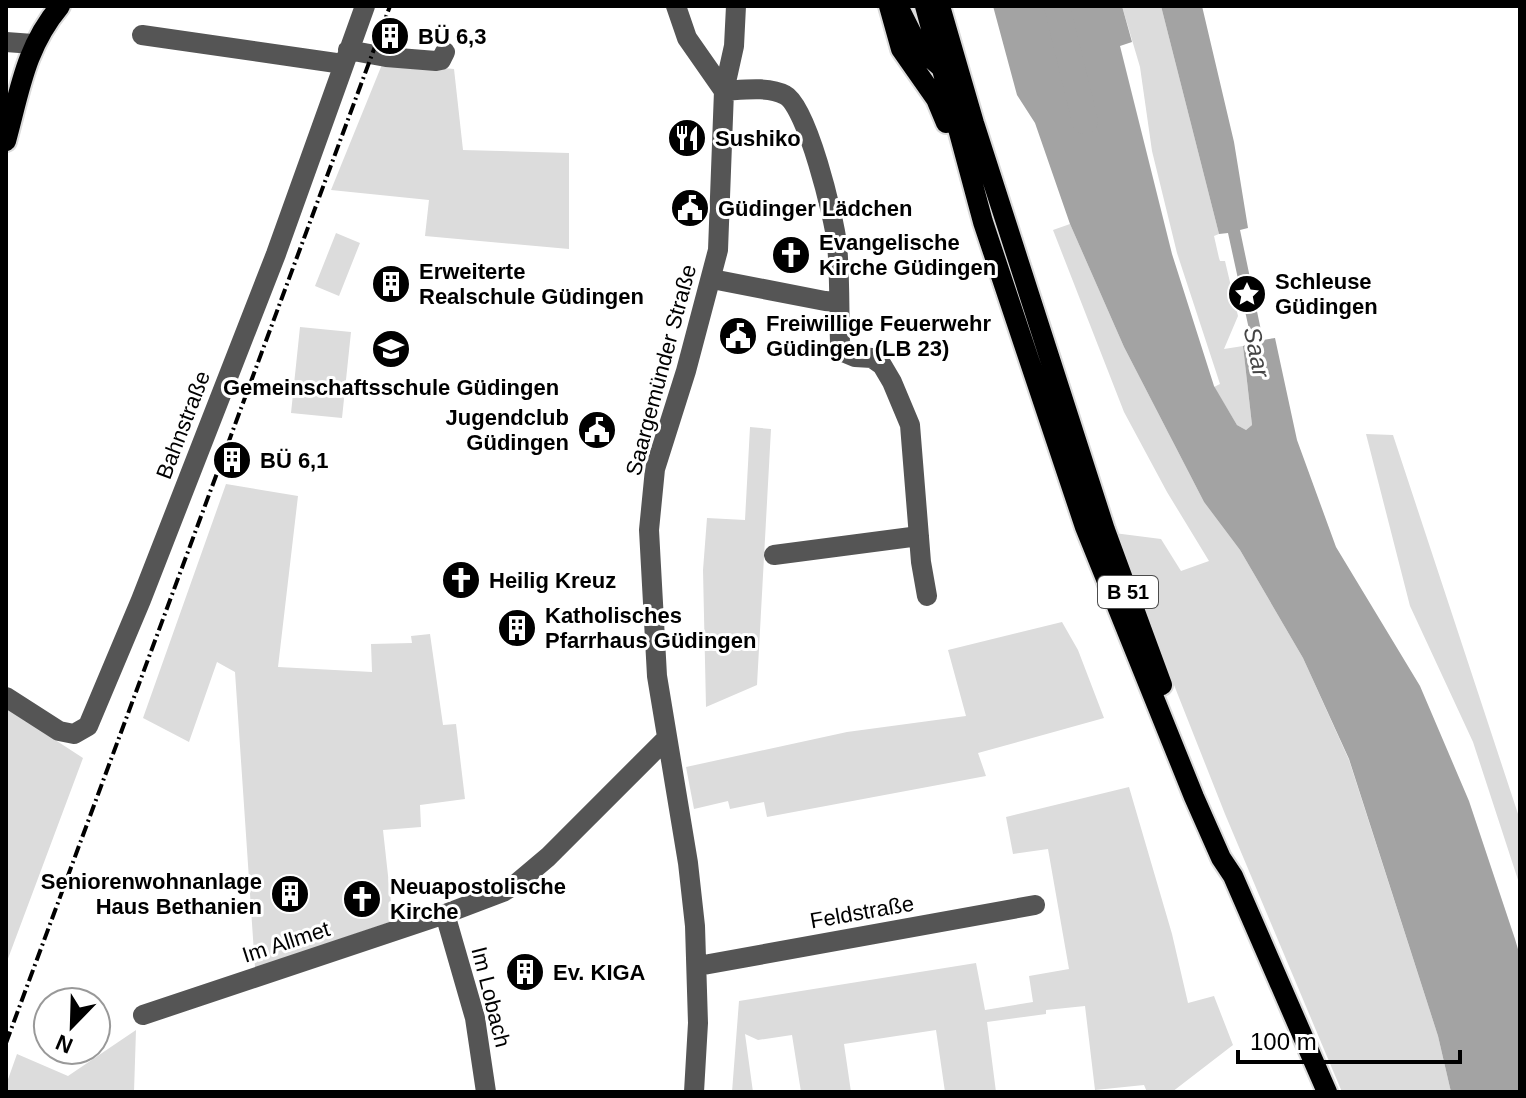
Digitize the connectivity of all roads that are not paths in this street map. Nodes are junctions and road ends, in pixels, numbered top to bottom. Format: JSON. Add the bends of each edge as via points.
{"nodes":[{"id":1,"x":60,"y":6,"type":"edge"},
{"id":2,"x":365,"y":6,"type":"edge"},
{"id":3,"x":676,"y":6,"type":"edge"},
{"id":4,"x":736,"y":6,"type":"edge"},
{"id":5,"x":889,"y":6,"type":"edge"},
{"id":6,"x":899,"y":6,"type":"edge"},
{"id":7,"x":925,"y":6,"type":"edge"},
{"id":8,"x":940,"y":6,"type":"edge"},
{"id":9,"x":142,"y":35,"type":"dead end"},
{"id":10,"x":6,"y":42,"type":"edge"},
{"id":11,"x":33,"y":44,"type":"junction"},
{"id":12,"x":445,"y":52,"type":"dead end"},
{"id":13,"x":346,"y":57,"type":"junction"},
{"id":14,"x":942,"y":69,"type":"junction"},
{"id":15,"x":724,"y":91,"type":"junction"},
{"id":16,"x":974,"y":123,"type":"junction"},
{"id":17,"x":6,"y":141,"type":"edge"},
{"id":18,"x":966,"y":166,"type":"junction"},
{"id":19,"x":712,"y":279,"type":"junction"},
{"id":20,"x":839,"y":302,"type":"junction"},
{"id":21,"x":919,"y":536,"type":"junction"},
{"id":22,"x":774,"y":555,"type":"dead end"},
{"id":23,"x":927,"y":596,"type":"dead end"},
{"id":24,"x":6,"y":697,"type":"edge"},
{"id":25,"x":667,"y":738,"type":"junction"},
{"id":26,"x":1233,"y":876,"type":"junction"},
{"id":27,"x":1035,"y":905,"type":"dead end"},
{"id":28,"x":445,"y":914,"type":"junction"},
{"id":29,"x":698,"y":966,"type":"junction"},
{"id":30,"x":143,"y":1015,"type":"dead end"},
{"id":31,"x":486,"y":1092,"type":"edge"},
{"id":32,"x":694,"y":1092,"type":"edge"},
{"id":33,"x":1327,"y":1092,"type":"edge"}],
"edges":[{"from":1,"to":11,"type":"main road"},
{"from":2,"to":13,"type":"street","name":"Bahnstraße"},
{"from":3,"to":15,"type":"street","via":[[687,38]]},
{"from":4,"to":15,"type":"street","name":"Saargemünder Straße"},
{"from":5,"to":18,"type":"main road","via":[[901,49],[936,99]]},
{"from":6,"to":14,"type":"main road","via":[[919,48]]},
{"from":7,"to":14,"type":"main road","number":"B 51"},
{"from":8,"to":16,"type":"main road","number":"B 51"},
{"from":9,"to":13,"type":"street"},
{"from":10,"to":11,"type":"street"},
{"from":11,"to":17,"type":"main road"},
{"from":12,"to":13,"type":"street","via":[[436,61]]},
{"from":13,"to":24,"type":"street","name":"Bahnstraße","via":[[276,254],[88,726],[74,734],[59,731]]},
{"from":14,"to":16,"type":"main road","via":[[951,76]]},
{"from":14,"to":18,"type":"main road","number":"B 51"},
{"from":15,"to":19,"type":"street","name":"Saargemünder Straße","via":[[721,219]]},
{"from":15,"to":20,"type":"street","via":[[775,91],[796,104],[833,221]]},
{"from":16,"to":26,"type":"main road","number":"B 51","via":[[1105,530],[1229,853]]},
{"from":18,"to":26,"type":"main road","number":"B 51","via":[[1085,527],[1194,797]]},
{"from":19,"to":20,"type":"street"},
{"from":19,"to":25,"type":"street","name":"Saargemünder Straße","via":[[662,442],[650,508],[653,632]]},
{"from":20,"to":21,"type":"street","via":[[843,352],[882,365],[910,425]]},
{"from":21,"to":22,"type":"street"},
{"from":21,"to":23,"type":"street"},
{"from":25,"to":28,"type":"street","name":"Im Allmet","via":[[516,884]]},
{"from":25,"to":29,"type":"street","name":"Saargemünder Straße"},
{"from":26,"to":33,"type":"main road","number":"B 51"},
{"from":27,"to":29,"type":"street","name":"Feldstraße"},
{"from":28,"to":30,"type":"street","name":"Im Allmet"},
{"from":28,"to":31,"type":"street","name":"Im Lobach","via":[[475,1018]]},
{"from":29,"to":32,"type":"street","name":"Saargemünder Straße"}]}
